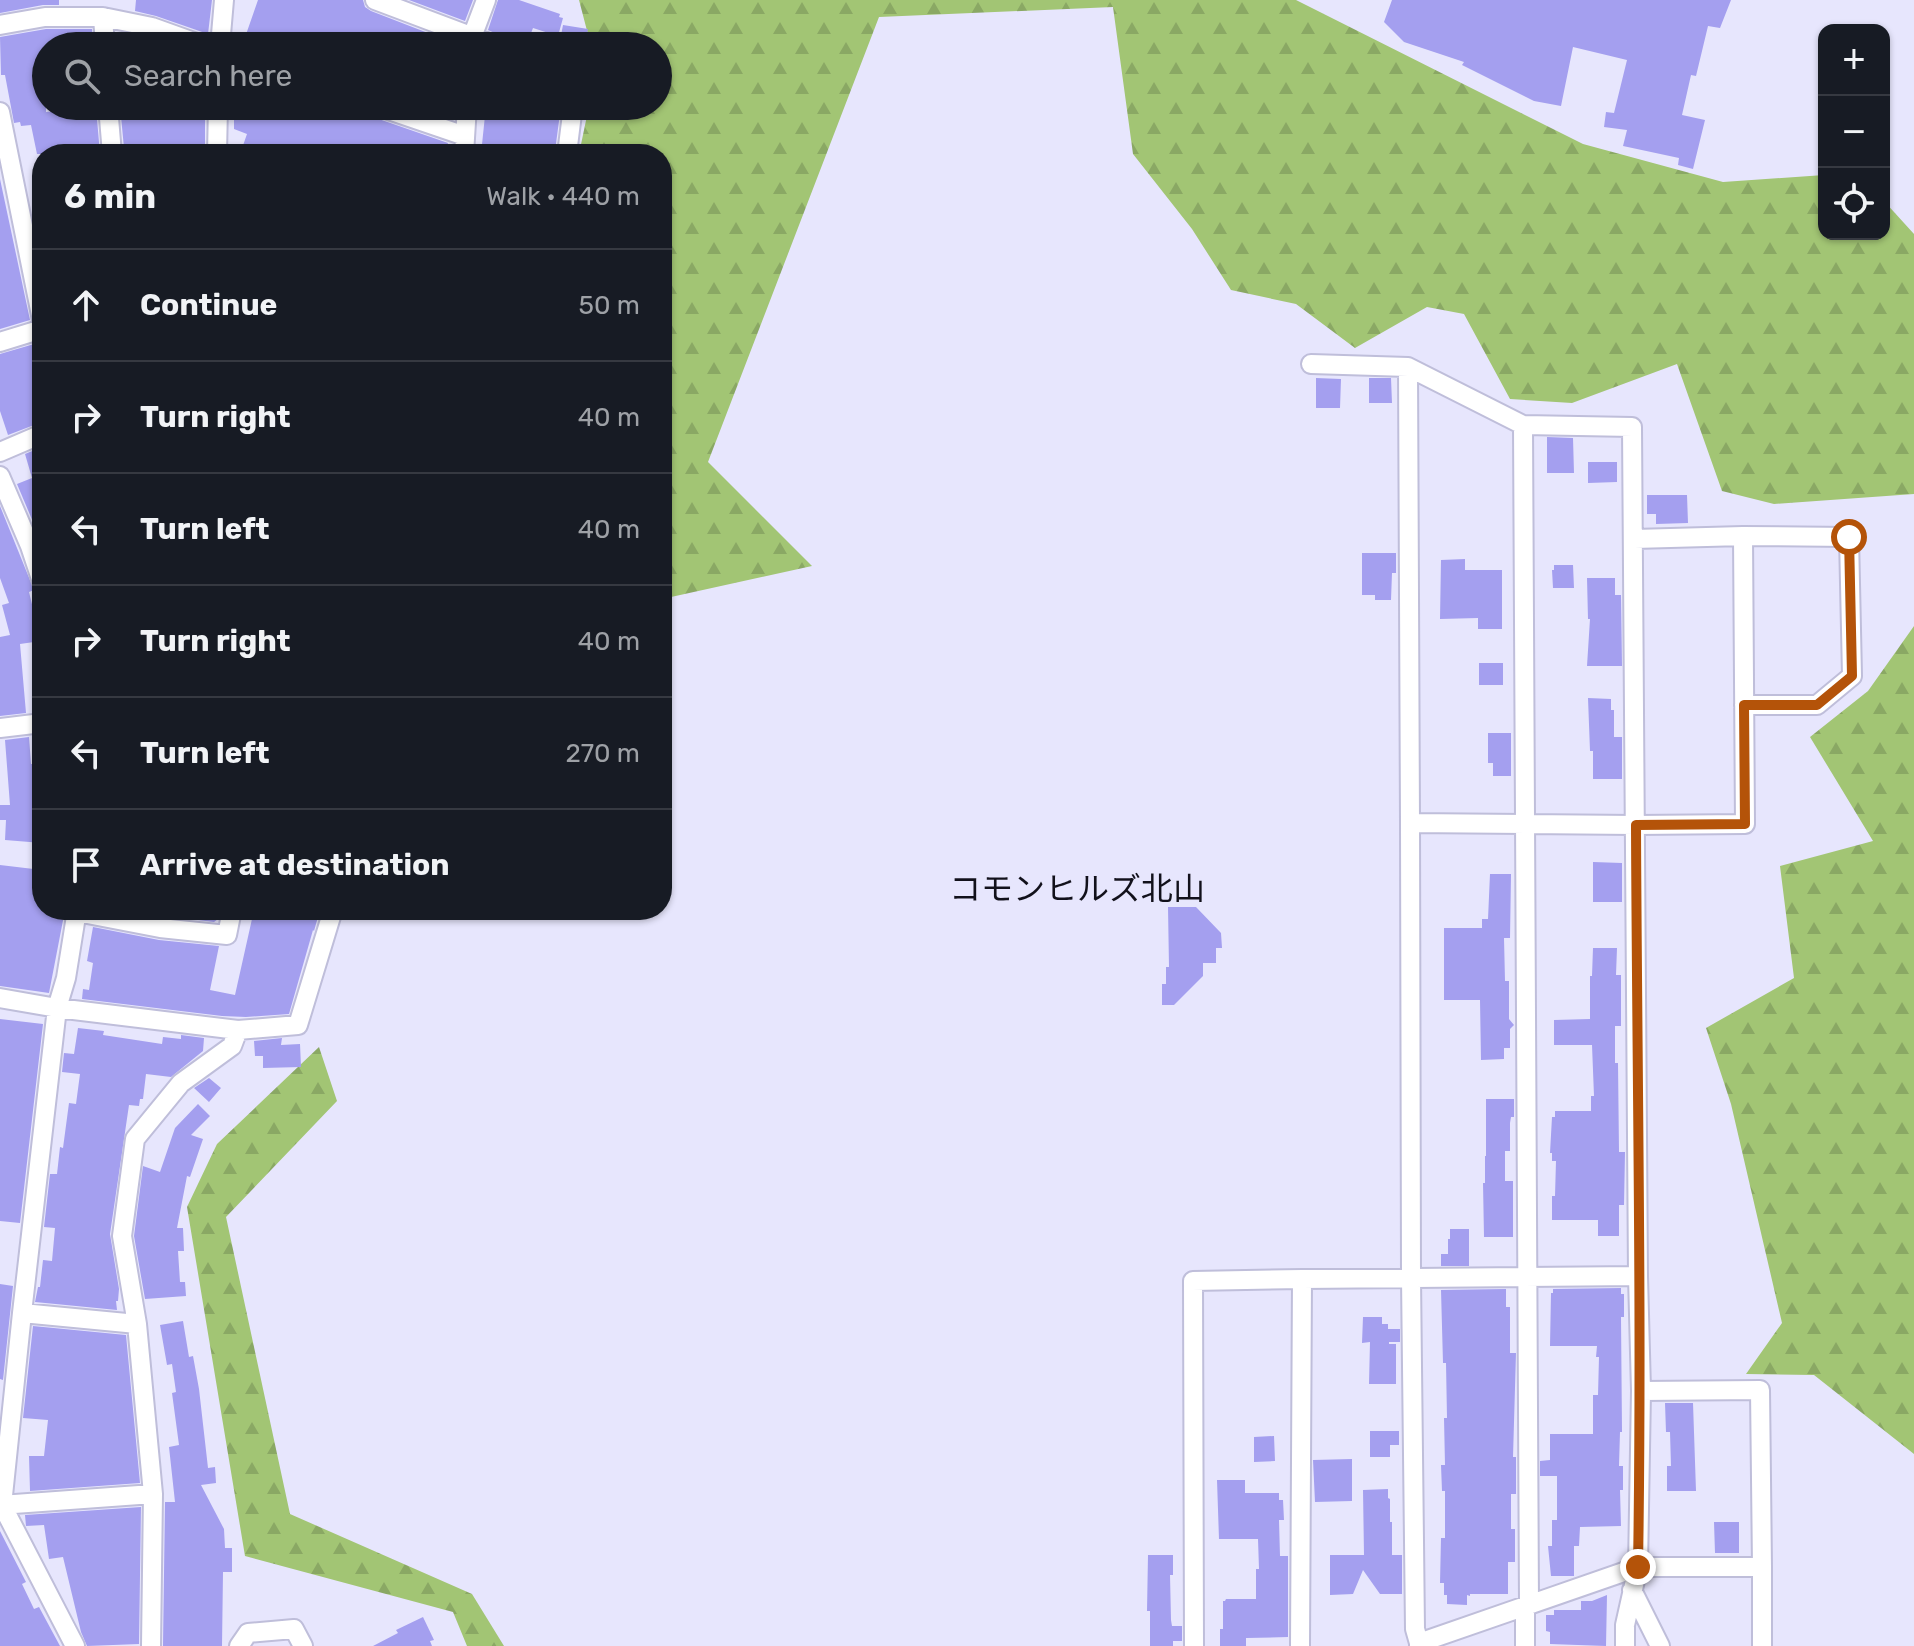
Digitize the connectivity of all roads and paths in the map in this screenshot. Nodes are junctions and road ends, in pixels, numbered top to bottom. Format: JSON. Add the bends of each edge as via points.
{"nodes":[{"id":1,"x":224,"y":0,"type":"edge"},
{"id":2,"x":375,"y":0,"type":"edge"},
{"id":3,"x":486,"y":0,"type":"edge"},
{"id":4,"x":103,"y":17,"type":"junction"},
{"id":5,"x":0,"y":25,"type":"edge"},
{"id":6,"x":104,"y":32,"type":"edge"},
{"id":7,"x":166,"y":32,"type":"edge"},
{"id":8,"x":221,"y":32,"type":"edge"},
{"id":9,"x":449,"y":32,"type":"edge"},
{"id":10,"x":475,"y":32,"type":"edge"},
{"id":11,"x":0,"y":112,"type":"edge"},
{"id":12,"x":109,"y":120,"type":"edge"},
{"id":13,"x":218,"y":120,"type":"edge"},
{"id":14,"x":408,"y":120,"type":"edge"},
{"id":15,"x":466,"y":120,"type":"edge"},
{"id":16,"x":571,"y":120,"type":"edge"},
{"id":17,"x":111,"y":144,"type":"edge"},
{"id":18,"x":217,"y":144,"type":"edge"},
{"id":19,"x":462,"y":144,"type":"edge"},
{"id":20,"x":464,"y":144,"type":"edge"},
{"id":21,"x":568,"y":144,"type":"edge"},
{"id":22,"x":32,"y":270,"type":"edge"},
{"id":23,"x":32,"y":332,"type":"edge"},
{"id":24,"x":0,"y":342,"type":"edge"},
{"id":25,"x":1311,"y":364,"type":"dead end"},
{"id":26,"x":1408,"y":367,"type":"junction"},
{"id":27,"x":1523,"y":425,"type":"junction"},
{"id":28,"x":32,"y":438,"type":"edge"},
{"id":29,"x":0,"y":452,"type":"edge"},
{"id":30,"x":0,"y":476,"type":"edge"},
{"id":31,"x":32,"y":536,"type":"edge"},
{"id":32,"x":1743,"y":536,"type":"junction"},
{"id":33,"x":1634,"y":539,"type":"junction"},
{"id":34,"x":1744,"y":705,"type":"junction"},
{"id":35,"x":32,"y":724,"type":"edge"},
{"id":36,"x":0,"y":728,"type":"edge"},
{"id":37,"x":1410,"y":823,"type":"junction"},
{"id":38,"x":1525,"y":825,"type":"junction"},
{"id":39,"x":1636,"y":825,"type":"junction"},
{"id":40,"x":76,"y":920,"type":"edge"},
{"id":41,"x":121,"y":920,"type":"edge"},
{"id":42,"x":230,"y":920,"type":"edge"},
{"id":43,"x":330,"y":920,"type":"edge"},
{"id":44,"x":0,"y":998,"type":"edge"},
{"id":45,"x":57,"y":1008,"type":"junction"},
{"id":46,"x":238,"y":1030,"type":"junction"},
{"id":47,"x":1638,"y":1276,"type":"junction"},
{"id":48,"x":1527,"y":1277,"type":"junction"},
{"id":49,"x":1411,"y":1278,"type":"junction"},
{"id":50,"x":1302,"y":1279,"type":"junction"},
{"id":51,"x":22,"y":1313,"type":"junction"},
{"id":52,"x":137,"y":1324,"type":"junction"},
{"id":53,"x":1641,"y":1391,"type":"junction"},
{"id":54,"x":153,"y":1494,"type":"junction"},
{"id":55,"x":1,"y":1505,"type":"edge"},
{"id":56,"x":1638,"y":1567,"type":"junction"},
{"id":57,"x":1762,"y":1567,"type":"junction"},
{"id":58,"x":1632,"y":1590,"type":"junction"},
{"id":59,"x":1527,"y":1605,"type":"junction"},
{"id":60,"x":1419,"y":1644,"type":"edge"},
{"id":61,"x":75,"y":1646,"type":"edge"},
{"id":62,"x":151,"y":1646,"type":"edge"},
{"id":63,"x":239,"y":1646,"type":"edge"},
{"id":64,"x":303,"y":1646,"type":"edge"},
{"id":65,"x":1194,"y":1646,"type":"edge"},
{"id":66,"x":1300,"y":1646,"type":"edge"},
{"id":67,"x":1525,"y":1646,"type":"edge"},
{"id":68,"x":1625,"y":1646,"type":"edge"},
{"id":69,"x":1660,"y":1646,"type":"edge"},
{"id":70,"x":1762,"y":1646,"type":"edge"}],
"edges":[{"from":1,"to":8,"type":"street"},
{"from":2,"to":9,"type":"street"},
{"from":3,"to":10,"type":"street"},
{"from":4,"to":5,"type":"street","via":[[45,17]]},
{"from":4,"to":6,"type":"street"},
{"from":4,"to":7,"type":"street"},
{"from":11,"to":22,"type":"street"},
{"from":12,"to":17,"type":"street"},
{"from":13,"to":18,"type":"street"},
{"from":14,"to":19,"type":"street"},
{"from":15,"to":20,"type":"street"},
{"from":16,"to":21,"type":"street"},
{"from":23,"to":24,"type":"street"},
{"from":25,"to":26,"type":"street"},
{"from":26,"to":27,"type":"street"},
{"from":26,"to":37,"type":"street"},
{"from":27,"to":33,"type":"street","via":[[1632,427]]},
{"from":27,"to":38,"type":"street"},
{"from":28,"to":29,"type":"street"},
{"from":30,"to":31,"type":"street"},
{"from":32,"to":33,"type":"street"},
{"from":32,"to":34,"type":"street"},
{"from":32,"to":34,"type":"street","via":[[1849,537],[1852,676],[1817,705]]},
{"from":33,"to":39,"type":"street"},
{"from":34,"to":39,"type":"street","via":[[1745,824]]},
{"from":35,"to":36,"type":"street"},
{"from":37,"to":38,"type":"street"},
{"from":37,"to":49,"type":"street"},
{"from":38,"to":39,"type":"street"},
{"from":38,"to":48,"type":"street"},
{"from":39,"to":47,"type":"street"},
{"from":40,"to":45,"type":"street"},
{"from":41,"to":42,"type":"street","via":[[227,935]]},
{"from":43,"to":46,"type":"street","via":[[298,1025]]},
{"from":44,"to":45,"type":"street"},
{"from":45,"to":46,"type":"street"},
{"from":45,"to":51,"type":"street"},
{"from":46,"to":52,"type":"street","via":[[232,1046],[181,1083],[135,1139],[122,1236]]},
{"from":47,"to":48,"type":"street"},
{"from":47,"to":53,"type":"street"},
{"from":48,"to":49,"type":"street"},
{"from":48,"to":59,"type":"street"},
{"from":49,"to":50,"type":"street"},
{"from":49,"to":60,"type":"street"},
{"from":50,"to":65,"type":"street","via":[[1193,1281]]},
{"from":50,"to":66,"type":"street"},
{"from":51,"to":52,"type":"street"},
{"from":51,"to":55,"type":"street"},
{"from":52,"to":54,"type":"street"},
{"from":53,"to":56,"type":"street"},
{"from":53,"to":57,"type":"street","via":[[1760,1390]]},
{"from":54,"to":55,"type":"street"},
{"from":54,"to":62,"type":"street"},
{"from":55,"to":61,"type":"street"},
{"from":56,"to":57,"type":"street"},
{"from":56,"to":58,"type":"street"},
{"from":56,"to":59,"type":"street"},
{"from":57,"to":70,"type":"street"},
{"from":58,"to":68,"type":"street"},
{"from":58,"to":69,"type":"street"},
{"from":59,"to":60,"type":"street"},
{"from":59,"to":67,"type":"street"},
{"from":63,"to":64,"type":"street","via":[[248,1633],[294,1629]]}]}
